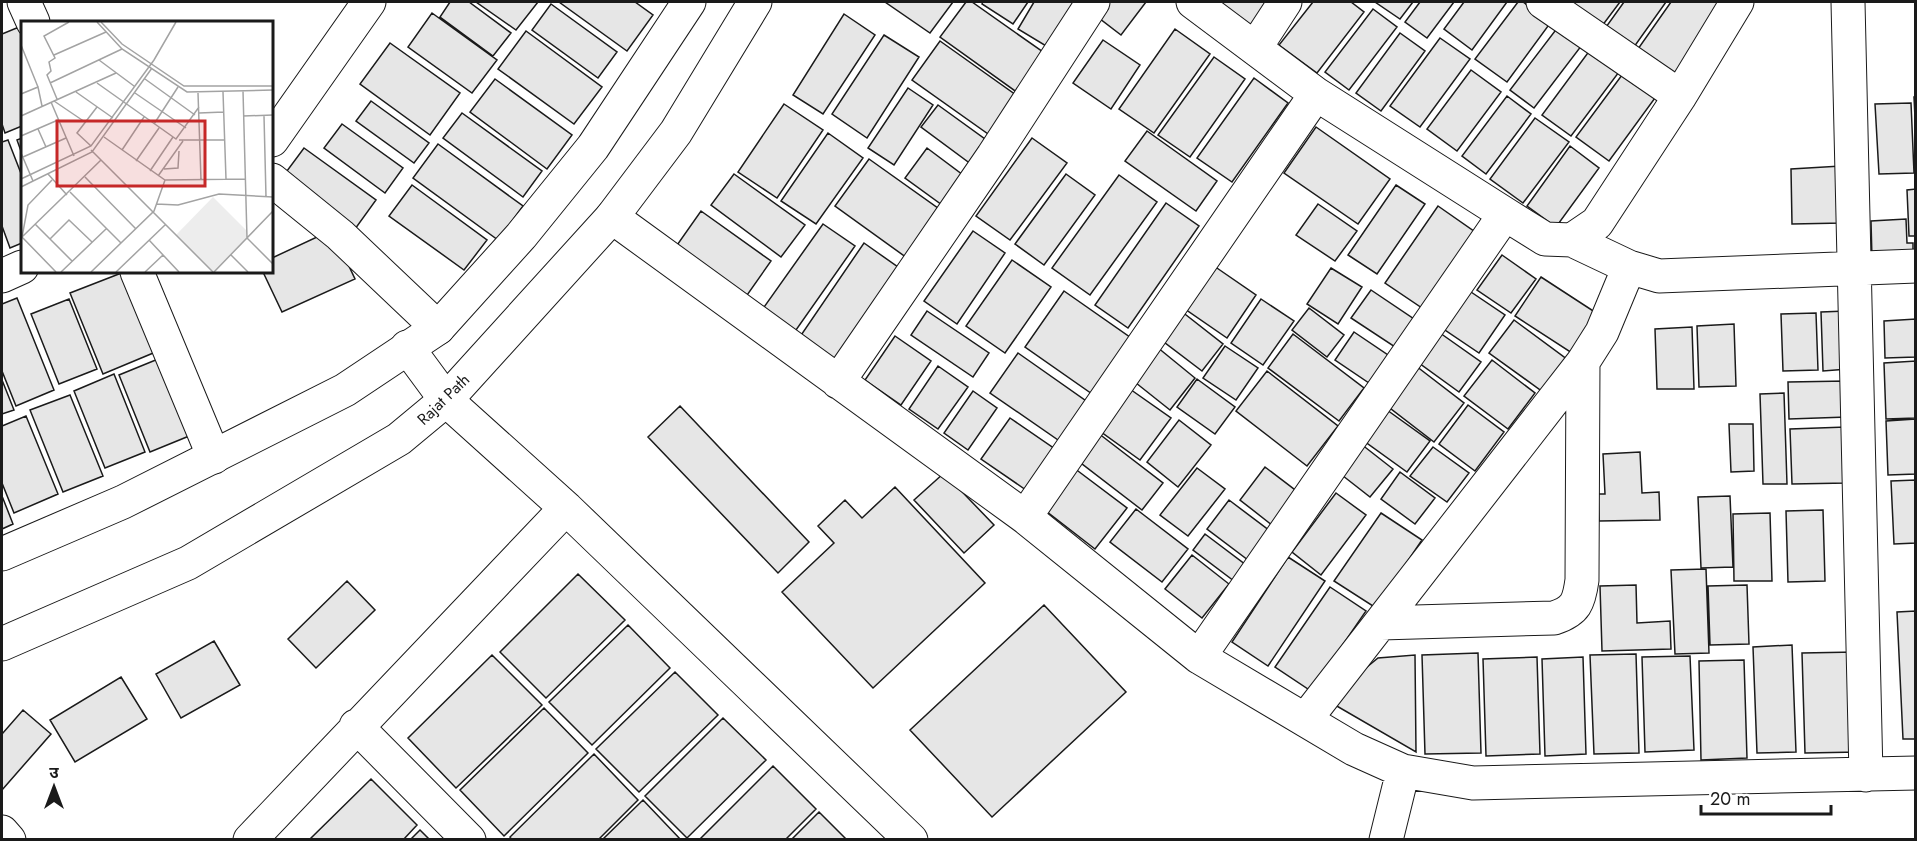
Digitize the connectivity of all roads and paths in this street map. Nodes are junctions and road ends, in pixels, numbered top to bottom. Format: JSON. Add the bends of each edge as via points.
{"nodes":[{"id":1,"x":24,"y":2,"type":"edge"},
{"id":2,"x":689,"y":2,"type":"edge"},
{"id":3,"x":755,"y":2,"type":"edge"},
{"id":4,"x":1093,"y":2,"type":"edge"},
{"id":5,"x":1193,"y":2,"type":"edge"},
{"id":6,"x":1285,"y":2,"type":"edge"},
{"id":7,"x":1543,"y":2,"type":"edge"},
{"id":8,"x":1737,"y":2,"type":"edge"},
{"id":9,"x":1848,"y":2,"type":"edge"},
{"id":10,"x":356,"y":6,"type":"edge"},
{"id":11,"x":33,"y":21,"type":"edge"},
{"id":12,"x":1255,"y":48,"type":"junction"},
{"id":13,"x":1316,"y":94,"type":"junction"},
{"id":14,"x":1680,"y":96,"type":"junction"},
{"id":15,"x":273,"y":138,"type":"edge"},
{"id":16,"x":273,"y":181,"type":"edge"},
{"id":17,"x":1505,"y":214,"type":"junction"},
{"id":18,"x":612,"y":217,"type":"junction"},
{"id":19,"x":1572,"y":240,"type":"junction"},
{"id":20,"x":1916,"y":266,"type":"edge"},
{"id":21,"x":21,"y":267,"type":"edge"},
{"id":22,"x":1629,"y":267,"type":"junction"},
{"id":23,"x":1854,"y":268,"type":"junction"},
{"id":24,"x":137,"y":273,"type":"edge"},
{"id":25,"x":2,"y":276,"type":"edge"},
{"id":26,"x":438,"y":328,"type":"junction"},
{"id":27,"x":407,"y":348,"type":"junction"},
{"id":28,"x":1583,"y":362,"type":"junction"},
{"id":29,"x":838,"y":382,"type":"junction"},
{"id":30,"x":446,"y":400,"type":"junction"},
{"id":31,"x":214,"y":457,"type":"junction"},
{"id":32,"x":566,"y":507,"type":"junction"},
{"id":33,"x":1025,"y":517,"type":"junction"},
{"id":34,"x":2,"y":554,"type":"edge"},
{"id":35,"x":1381,"y":623,"type":"junction"},
{"id":36,"x":2,"y":644,"type":"edge"},
{"id":37,"x":1199,"y":657,"type":"junction"},
{"id":38,"x":1305,"y":720,"type":"junction"},
{"id":39,"x":356,"y":726,"type":"junction"},
{"id":40,"x":1403,"y":771,"type":"junction"},
{"id":41,"x":1916,"y":773,"type":"edge"},
{"id":42,"x":1866,"y":775,"type":"junction"},
{"id":43,"x":2,"y":832,"type":"edge"},
{"id":44,"x":9,"y":840,"type":"edge"},
{"id":45,"x":250,"y":840,"type":"edge"},
{"id":46,"x":469,"y":840,"type":"edge"},
{"id":47,"x":911,"y":840,"type":"edge"},
{"id":48,"x":1386,"y":840,"type":"edge"}],
"edges":[{"from":1,"to":11,"type":"street"},
{"from":2,"to":26,"type":"street","via":[[593,147],[521,236]]},
{"from":3,"to":18,"type":"street","name":"Rajat Path","via":[[676,132]]},
{"from":4,"to":29,"type":"street"},
{"from":5,"to":12,"type":"street"},
{"from":6,"to":12,"type":"street"},
{"from":7,"to":14,"type":"street"},
{"from":8,"to":14,"type":"street"},
{"from":9,"to":23,"type":"street"},
{"from":10,"to":15,"type":"street"},
{"from":12,"to":13,"type":"street"},
{"from":13,"to":17,"type":"street"},
{"from":13,"to":33,"type":"street"},
{"from":14,"to":19,"type":"street","via":[[1597,223]]},
{"from":16,"to":26,"type":"street","via":[[340,235]]},
{"from":17,"to":19,"type":"street","via":[[1545,239]]},
{"from":17,"to":37,"type":"street"},
{"from":18,"to":29,"type":"street"},
{"from":18,"to":30,"type":"street","name":"Rajat Path"},
{"from":19,"to":22,"type":"street"},
{"from":20,"to":23,"type":"street"},
{"from":21,"to":25,"type":"street"},
{"from":22,"to":23,"type":"street","via":[[1659,276],[1689,277]]},
{"from":22,"to":28,"type":"street","via":[[1602,332]]},
{"from":23,"to":42,"type":"street"},
{"from":24,"to":31,"type":"street"},
{"from":26,"to":27,"type":"street"},
{"from":27,"to":30,"type":"street"},
{"from":27,"to":31,"type":"street","via":[[345,390]]},
{"from":28,"to":35,"type":"street"},
{"from":28,"to":35,"type":"street","via":[[1582,580],[1580,598],[1569,613],[1554,618]]},
{"from":29,"to":33,"type":"street"},
{"from":30,"to":32,"type":"street"},
{"from":30,"to":36,"type":"street","name":"Rajat Path","via":[[399,439],[188,562]]},
{"from":31,"to":34,"type":"street","via":[[123,502]]},
{"from":32,"to":39,"type":"street"},
{"from":32,"to":47,"type":"street"},
{"from":33,"to":37,"type":"street"},
{"from":35,"to":38,"type":"street"},
{"from":37,"to":38,"type":"street"},
{"from":38,"to":40,"type":"street","via":[[1354,749]]},
{"from":39,"to":45,"type":"street"},
{"from":39,"to":46,"type":"street"},
{"from":40,"to":42,"type":"street","via":[[1473,783]]},
{"from":40,"to":48,"type":"street"},
{"from":41,"to":42,"type":"street"},
{"from":43,"to":44,"type":"street"}]}
